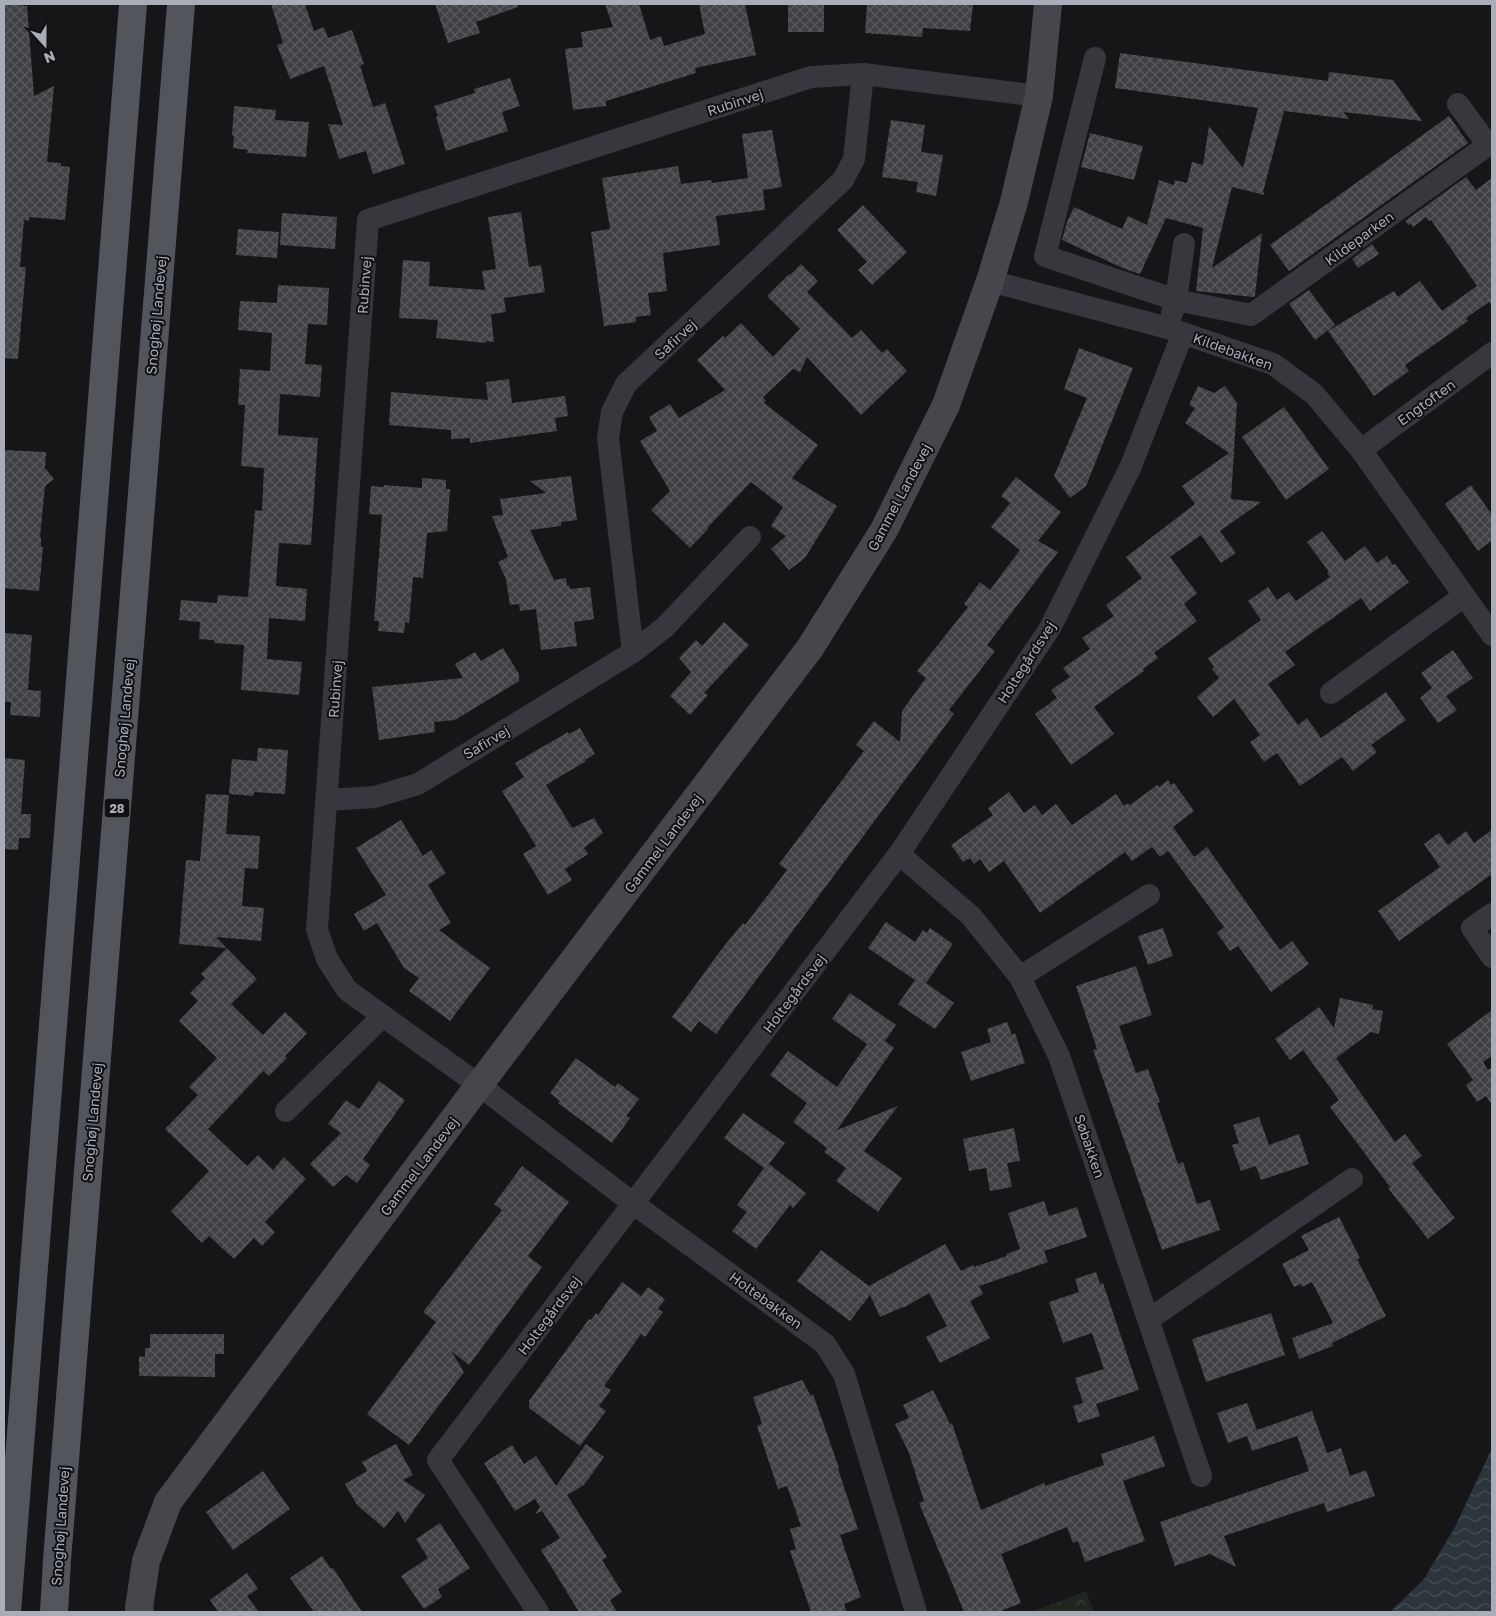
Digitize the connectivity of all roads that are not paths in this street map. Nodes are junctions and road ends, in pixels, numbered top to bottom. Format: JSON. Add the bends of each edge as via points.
{"nodes":[{"id":1,"x":133,"y":4,"type":"edge"},
{"id":2,"x":181,"y":4,"type":"edge"},
{"id":3,"x":1048,"y":4,"type":"edge"},
{"id":4,"x":1095,"y":58,"type":"dead end"},
{"id":5,"x":863,"y":74,"type":"junction"},
{"id":6,"x":1038,"y":96,"type":"junction"},
{"id":7,"x":1458,"y":104,"type":"dead end"},
{"id":8,"x":1184,"y":244,"type":"dead end"},
{"id":9,"x":990,"y":281,"type":"junction"},
{"id":10,"x":1176,"y":300,"type":"junction"},
{"id":11,"x":1175,"y":330,"type":"junction"},
{"id":12,"x":1492,"y":354,"type":"edge"},
{"id":13,"x":1361,"y":450,"type":"junction"},
{"id":14,"x":750,"y":537,"type":"dead end"},
{"id":15,"x":1464,"y":596,"type":"junction"},
{"id":16,"x":1492,"y":635,"type":"edge"},
{"id":17,"x":633,"y":652,"type":"junction"},
{"id":18,"x":1331,"y":693,"type":"dead end"},
{"id":19,"x":327,"y":800,"type":"junction"},
{"id":20,"x":899,"y":854,"type":"junction"},
{"id":21,"x":1149,"y":895,"type":"dead end"},
{"id":22,"x":1492,"y":914,"type":"edge"},
{"id":23,"x":1492,"y":956,"type":"edge"},
{"id":24,"x":1020,"y":977,"type":"junction"},
{"id":25,"x":383,"y":1016,"type":"junction"},
{"id":26,"x":479,"y":1086,"type":"junction"},
{"id":27,"x":286,"y":1112,"type":"dead end"},
{"id":28,"x":1352,"y":1179,"type":"dead end"},
{"id":29,"x":634,"y":1204,"type":"junction"},
{"id":30,"x":1148,"y":1320,"type":"junction"},
{"id":31,"x":1201,"y":1476,"type":"dead end"},
{"id":32,"x":7,"y":1612,"type":"edge"},
{"id":33,"x":54,"y":1612,"type":"edge"},
{"id":34,"x":140,"y":1612,"type":"edge"},
{"id":35,"x":538,"y":1612,"type":"edge"},
{"id":36,"x":916,"y":1612,"type":"edge"}],
"edges":[{"from":1,"to":32,"type":"main road"},
{"from":2,"to":33,"type":"main road","name":"Snoghøj Landevej","number":"28"},
{"from":3,"to":6,"type":"street","name":"Gammel Landevej"},
{"from":4,"to":10,"type":"street","name":"Kildeparken","via":[[1045,256]]},
{"from":5,"to":6,"type":"street","name":"Rubinvej"},
{"from":5,"to":17,"type":"street","name":"Safirvej","via":[[854,158],[843,180],[626,384],[612,412],[608,438]]},
{"from":5,"to":19,"type":"street","name":"Rubinvej","via":[[811,77],[368,220]]},
{"from":6,"to":9,"type":"street","name":"Gammel Landevej","via":[[1014,202]]},
{"from":7,"to":10,"type":"street","name":"Kildeparken","via":[[1488,145],[1251,316]]},
{"from":8,"to":10,"type":"street"},
{"from":9,"to":11,"type":"street","name":"Kildebakken"},
{"from":9,"to":26,"type":"street","name":"Gammel Landevej","via":[[941,414],[884,530],[810,648]]},
{"from":10,"to":11,"type":"street"},
{"from":11,"to":13,"type":"street","name":"Kildebakken","via":[[1273,364],[1314,394]]},
{"from":11,"to":20,"type":"street","name":"Holtegårdsvej","via":[[1131,466],[1050,628]]},
{"from":12,"to":13,"type":"street","name":"Engtoften"},
{"from":13,"to":15,"type":"street","name":"Kildebakken"},
{"from":14,"to":17,"type":"street","name":"Safirvej","via":[[665,627]]},
{"from":15,"to":16,"type":"street","name":"Kildebakken"},
{"from":15,"to":18,"type":"street"},
{"from":17,"to":19,"type":"street","name":"Safirvej","via":[[418,784],[375,797]]},
{"from":19,"to":25,"type":"street","name":"Rubinvej","via":[[317,929],[327,959],[348,990]]},
{"from":20,"to":24,"type":"street","name":"Søbakken","via":[[971,916]]},
{"from":20,"to":29,"type":"street","name":"Holtegårdsvej"},
{"from":21,"to":24,"type":"street"},
{"from":22,"to":23,"type":"street","via":[[1472,928]]},
{"from":24,"to":30,"type":"street","name":"Søbakken","via":[[1059,1056]]},
{"from":25,"to":26,"type":"street","name":"Rubinvej"},
{"from":25,"to":27,"type":"street"},
{"from":26,"to":29,"type":"street","name":"Holtebakken"},
{"from":26,"to":34,"type":"street","name":"Gammel Landevej","via":[[168,1502],[146,1561]]},
{"from":28,"to":30,"type":"street"},
{"from":29,"to":35,"type":"street","name":"Holtegårdsvej","via":[[438,1460]]},
{"from":29,"to":36,"type":"street","name":"Holtebakken","via":[[825,1344],[844,1374]]},
{"from":30,"to":31,"type":"street","name":"Søbakken"}]}
